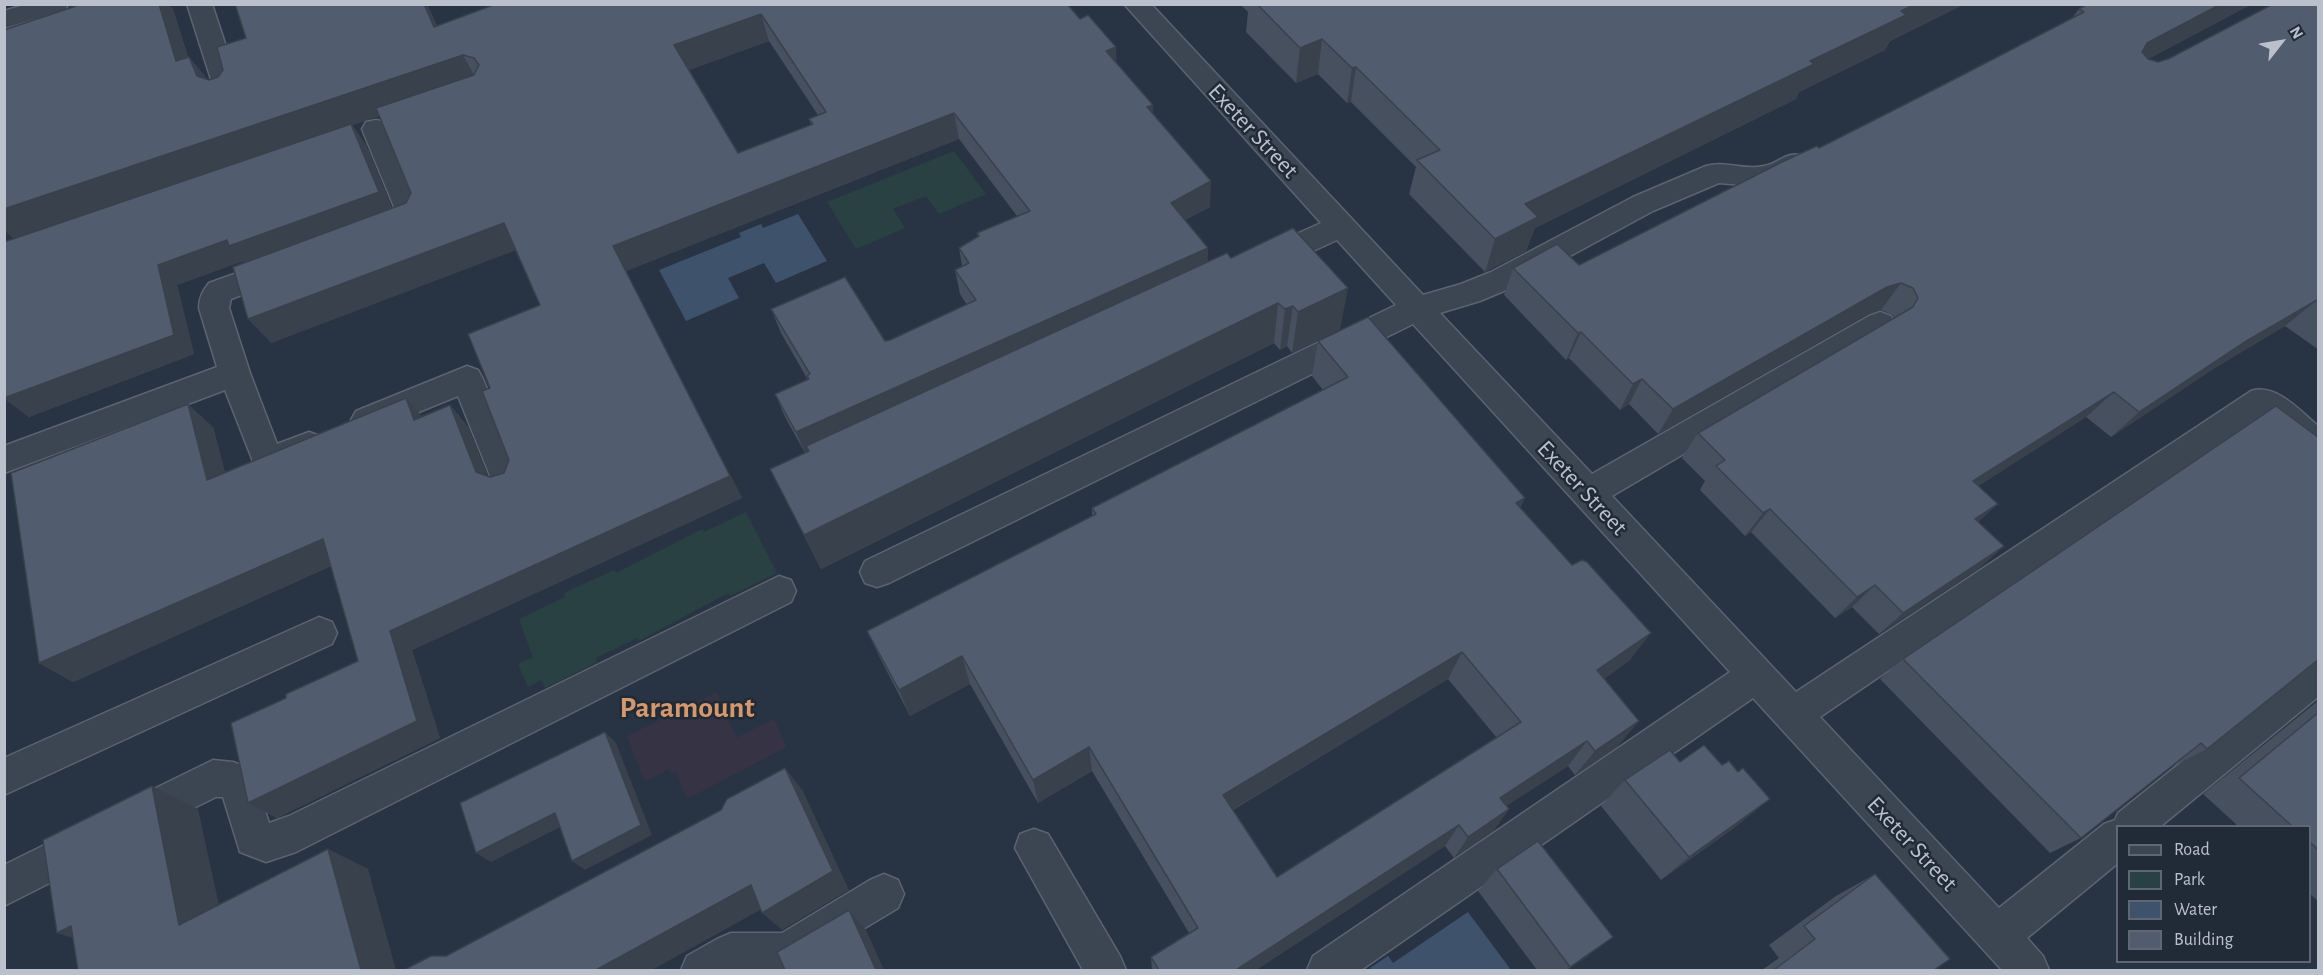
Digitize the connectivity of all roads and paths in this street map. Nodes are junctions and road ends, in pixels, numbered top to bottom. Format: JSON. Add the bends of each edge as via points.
{"nodes":[{"id":1,"x":56,"y":4,"type":"edge"},
{"id":2,"x":199,"y":4,"type":"edge"},
{"id":3,"x":1136,"y":4,"type":"edge"},
{"id":4,"x":4,"y":20,"type":"edge"},
{"id":5,"x":229,"y":95,"type":"edge"},
{"id":6,"x":376,"y":129,"type":"dead end"},
{"id":7,"x":1816,"y":153,"type":"edge"},
{"id":8,"x":1340,"y":226,"type":"junction"},
{"id":9,"x":359,"y":239,"type":"edge"},
{"id":10,"x":306,"y":259,"type":"edge"},
{"id":11,"x":1244,"y":271,"type":"edge"},
{"id":12,"x":1417,"y":308,"type":"junction"},
{"id":13,"x":1881,"y":324,"type":"edge"},
{"id":14,"x":234,"y":373,"type":"junction"},
{"id":15,"x":2319,"y":444,"type":"edge"},
{"id":16,"x":4,"y":460,"type":"edge"},
{"id":17,"x":509,"y":483,"type":"edge"},
{"id":18,"x":1588,"y":493,"type":"junction"},
{"id":19,"x":877,"y":572,"type":"dead end"},
{"id":20,"x":779,"y":591,"type":"dead end"},
{"id":21,"x":320,"y":633,"type":"dead end"},
{"id":22,"x":1756,"y":675,"type":"junction"},
{"id":23,"x":2319,"y":675,"type":"edge"},
{"id":24,"x":1792,"y":715,"type":"junction"},
{"id":25,"x":4,"y":777,"type":"edge"},
{"id":26,"x":2133,"y":825,"type":"edge"},
{"id":27,"x":2116,"y":840,"type":"edge"},
{"id":28,"x":1034,"y":848,"type":"dead end"},
{"id":29,"x":4,"y":886,"type":"edge"},
{"id":30,"x":884,"y":894,"type":"dead end"},
{"id":31,"x":1997,"y":936,"type":"junction"},
{"id":32,"x":787,"y":962,"type":"edge"},
{"id":33,"x":701,"y":970,"type":"edge"},
{"id":34,"x":1106,"y":970,"type":"edge"},
{"id":35,"x":1327,"y":970,"type":"edge"},
{"id":36,"x":2029,"y":970,"type":"edge"}],
"edges":[{"from":1,"to":4,"type":"street"},
{"from":2,"to":5,"type":"street"},
{"from":3,"to":8,"type":"street","name":"Exeter Street"},
{"from":6,"to":9,"type":"street","via":[[413,219]]},
{"from":7,"to":12,"type":"street","via":[[1767,177],[1716,173],[1643,204],[1501,280]]},
{"from":8,"to":11,"type":"street"},
{"from":8,"to":12,"type":"street","name":"Exeter Street"},
{"from":10,"to":14,"type":"street","via":[[220,291],[214,299]]},
{"from":12,"to":18,"type":"street","name":"Exeter Street"},
{"from":12,"to":19,"type":"street"},
{"from":13,"to":18,"type":"street"},
{"from":14,"to":16,"type":"street"},
{"from":14,"to":17,"type":"street","via":[[266,454],[276,459],[466,379]]},
{"from":15,"to":24,"type":"street","via":[[2262,400]]},
{"from":18,"to":22,"type":"street","name":"Exeter Street"},
{"from":20,"to":29,"type":"street","via":[[296,833],[266,843],[254,837],[241,791],[233,780],[213,778]]},
{"from":21,"to":25,"type":"street"},
{"from":22,"to":24,"type":"street","name":"Exeter Street"},
{"from":22,"to":35,"type":"street"},
{"from":23,"to":26,"type":"street"},
{"from":24,"to":31,"type":"street","name":"Exeter Street"},
{"from":27,"to":31,"type":"street"},
{"from":28,"to":34,"type":"street"},
{"from":30,"to":32,"type":"street"},
{"from":31,"to":36,"type":"street","name":"Exeter Street"},
{"from":32,"to":33,"type":"street","via":[[731,953]]}]}
